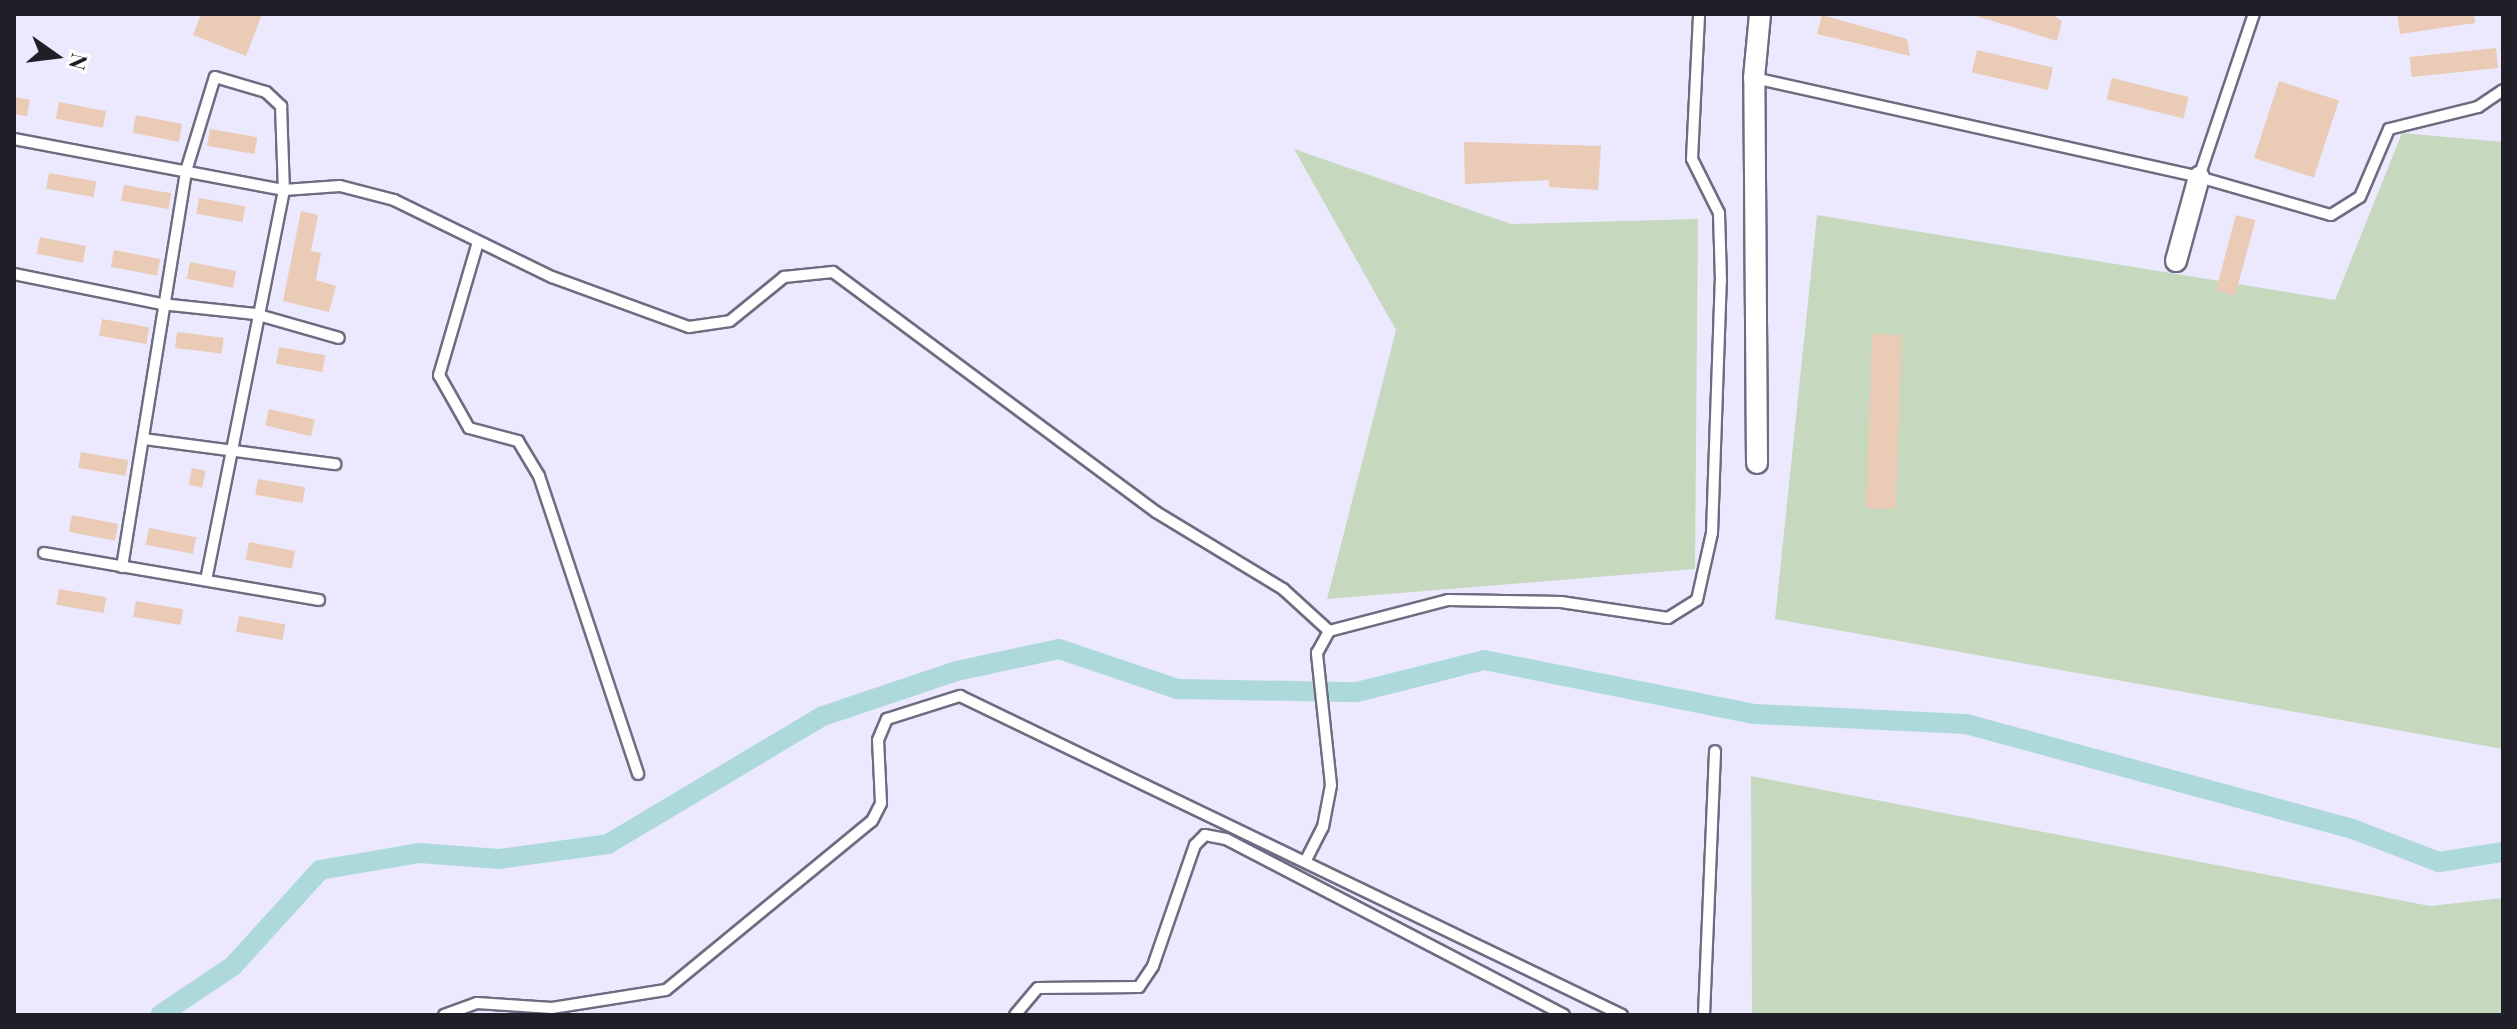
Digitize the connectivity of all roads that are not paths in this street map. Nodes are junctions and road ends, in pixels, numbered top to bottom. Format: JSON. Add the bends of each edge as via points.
{"nodes":[{"id":1,"x":1699,"y":14,"type":"edge"},
{"id":2,"x":1760,"y":14,"type":"edge"},
{"id":3,"x":2254,"y":14,"type":"edge"},
{"id":4,"x":1754,"y":78,"type":"junction"},
{"id":5,"x":2503,"y":90,"type":"edge"},
{"id":6,"x":14,"y":139,"type":"edge"},
{"id":7,"x":186,"y":171,"type":"junction"},
{"id":8,"x":2199,"y":177,"type":"junction"},
{"id":9,"x":284,"y":190,"type":"junction"},
{"id":10,"x":478,"y":242,"type":"junction"},
{"id":11,"x":2176,"y":261,"type":"dead end"},
{"id":12,"x":14,"y":274,"type":"edge"},
{"id":13,"x":161,"y":304,"type":"junction"},
{"id":14,"x":255,"y":314,"type":"junction"},
{"id":15,"x":339,"y":338,"type":"dead end"},
{"id":16,"x":144,"y":439,"type":"junction"},
{"id":17,"x":230,"y":446,"type":"junction"},
{"id":18,"x":1757,"y":463,"type":"dead end"},
{"id":19,"x":335,"y":464,"type":"dead end"},
{"id":20,"x":44,"y":553,"type":"dead end"},
{"id":21,"x":122,"y":567,"type":"junction"},
{"id":22,"x":206,"y":579,"type":"junction"},
{"id":23,"x":319,"y":600,"type":"dead end"},
{"id":24,"x":1329,"y":631,"type":"junction"},
{"id":25,"x":1715,"y":751,"type":"dead end"},
{"id":26,"x":638,"y":774,"type":"dead end"},
{"id":27,"x":1306,"y":860,"type":"junction"},
{"id":28,"x":444,"y":1015,"type":"edge"},
{"id":29,"x":1015,"y":1015,"type":"edge"},
{"id":30,"x":1564,"y":1015,"type":"edge"},
{"id":31,"x":1622,"y":1015,"type":"edge"},
{"id":32,"x":1704,"y":1015,"type":"edge"}],
"edges":[{"from":1,"to":24,"type":"lane","via":[[1692,159],[1719,213],[1721,281],[1712,533],[1697,600],[1668,618],[1561,602],[1448,600]]},
{"from":2,"to":4,"type":"street"},
{"from":3,"to":8,"type":"lane"},
{"from":4,"to":8,"type":"lane"},
{"from":4,"to":18,"type":"street"},
{"from":5,"to":8,"type":"lane","via":[[2478,107],[2389,129],[2360,197],[2331,215]]},
{"from":6,"to":7,"type":"lane"},
{"from":7,"to":9,"type":"lane"},
{"from":7,"to":9,"type":"lane","via":[[215,77],[266,92],[281,106]]},
{"from":7,"to":13,"type":"lane"},
{"from":8,"to":11,"type":"street"},
{"from":9,"to":10,"type":"lane","via":[[340,186],[394,200]]},
{"from":9,"to":14,"type":"lane"},
{"from":10,"to":24,"type":"lane","via":[[689,327],[730,321],[784,277],[833,272],[1144,504],[1283,589]]},
{"from":10,"to":26,"type":"lane","via":[[439,375],[469,428],[518,441],[539,476]]},
{"from":12,"to":13,"type":"lane"},
{"from":13,"to":14,"type":"lane"},
{"from":13,"to":16,"type":"lane"},
{"from":14,"to":15,"type":"lane"},
{"from":14,"to":17,"type":"lane"},
{"from":16,"to":17,"type":"lane"},
{"from":16,"to":21,"type":"lane"},
{"from":17,"to":19,"type":"lane"},
{"from":17,"to":22,"type":"lane"},
{"from":20,"to":21,"type":"lane"},
{"from":21,"to":22,"type":"lane"},
{"from":22,"to":23,"type":"lane"},
{"from":24,"to":27,"type":"lane","via":[[1320,664],[1329,730],[1328,806]]},
{"from":25,"to":32,"type":"lane"},
{"from":27,"to":28,"type":"lane","via":[[1011,715],[946,697],[899,712],[883,726],[881,803],[872,821],[666,990],[552,1008],[477,1003]]},
{"from":27,"to":31,"type":"lane"},
{"from":29,"to":30,"type":"lane","via":[[1038,988],[1139,987],[1153,966],[1195,845],[1205,835],[1226,839]]}]}
